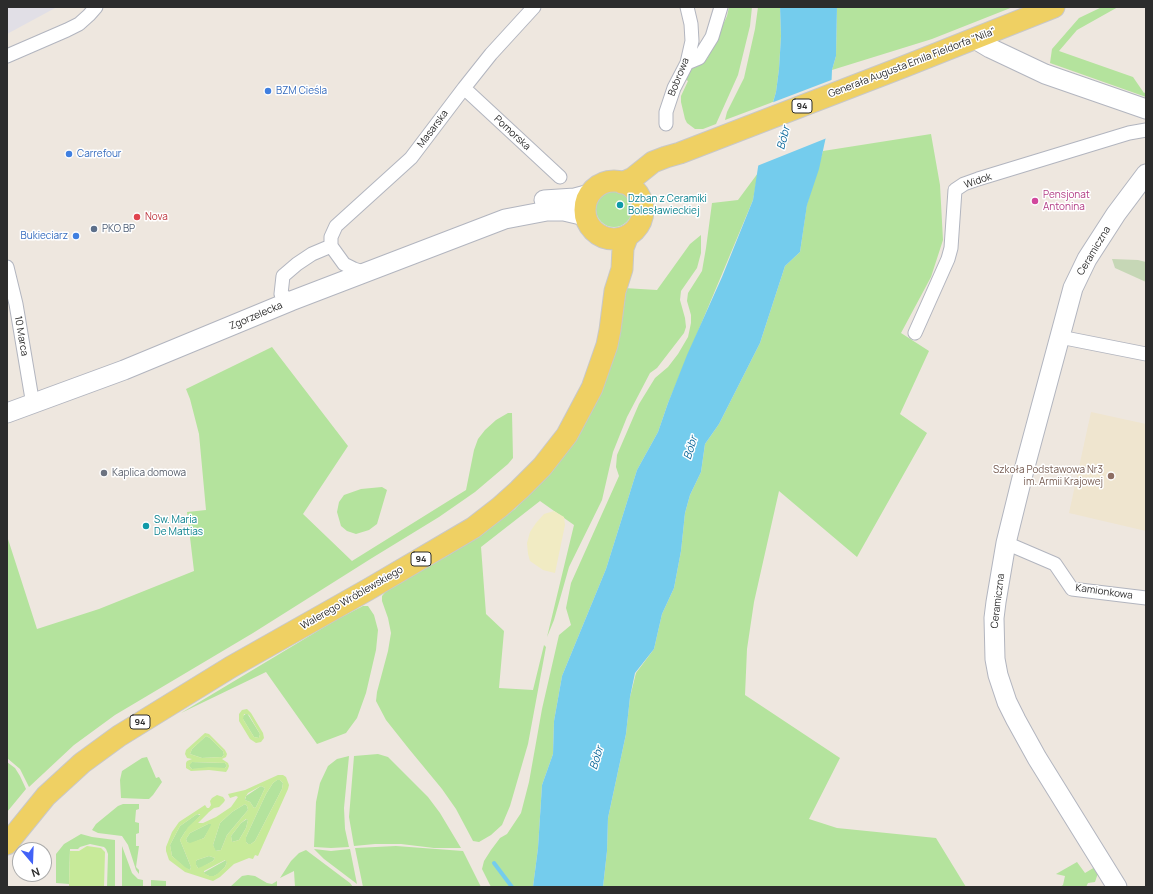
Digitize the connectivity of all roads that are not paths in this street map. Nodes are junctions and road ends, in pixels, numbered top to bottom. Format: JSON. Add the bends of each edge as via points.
{"nodes":[{"id":1,"x":96,"y":7,"type":"edge"},
{"id":2,"x":534,"y":7,"type":"edge"},
{"id":3,"x":687,"y":7,"type":"edge"},
{"id":4,"x":722,"y":7,"type":"edge"},
{"id":5,"x":1054,"y":7,"type":"edge"},
{"id":6,"x":975,"y":39,"type":"junction"},
{"id":7,"x":7,"y":56,"type":"edge"},
{"id":8,"x":687,"y":63,"type":"junction"},
{"id":9,"x":464,"y":88,"type":"junction"},
{"id":10,"x":1146,"y":109,"type":"edge"},
{"id":11,"x":666,"y":124,"type":"dead end"},
{"id":12,"x":1146,"y":130,"type":"edge"},
{"id":13,"x":680,"y":153,"type":"junction"},
{"id":14,"x":1146,"y":174,"type":"edge"},
{"id":15,"x":560,"y":178,"type":"dead end"},
{"id":16,"x":622,"y":183,"type":"junction"},
{"id":17,"x":590,"y":194,"type":"junction"},
{"id":18,"x":640,"y":199,"type":"junction"},
{"id":19,"x":586,"y":218,"type":"junction"},
{"id":20,"x":505,"y":219,"type":"junction"},
{"id":21,"x":628,"y":235,"type":"junction"},
{"id":22,"x":601,"y":236,"type":"junction"},
{"id":23,"x":331,"y":246,"type":"junction"},
{"id":24,"x":7,"y":267,"type":"edge"},
{"id":25,"x":366,"y":273,"type":"junction"},
{"id":26,"x":615,"y":291,"type":"junction"},
{"id":27,"x":291,"y":301,"type":"junction"},
{"id":28,"x":915,"y":333,"type":"dead end"},
{"id":29,"x":1060,"y":337,"type":"junction"},
{"id":30,"x":1146,"y":354,"type":"edge"},
{"id":31,"x":33,"y":405,"type":"junction"},
{"id":32,"x":7,"y":413,"type":"edge"},
{"id":33,"x":1006,"y":543,"type":"junction"},
{"id":34,"x":1146,"y":598,"type":"edge"},
{"id":35,"x":7,"y":844,"type":"edge"},
{"id":36,"x":1117,"y":887,"type":"edge"}],
"edges":[{"from":1,"to":7,"type":"street","via":[[79,24]]},
{"from":2,"to":9,"type":"street","name":"Masarska"},
{"from":3,"to":8,"type":"street","name":"Bobrowa","via":[[692,41]]},
{"from":4,"to":8,"type":"street","via":[[712,37],[699,58]]},
{"from":5,"to":6,"type":"main road","name":"Generała Augusta Emila Fieldorfa \"Nila\"","number":"94"},
{"from":6,"to":10,"type":"street","via":[[1045,74]]},
{"from":6,"to":13,"type":"main road","name":"Generała Augusta Emila Fieldorfa \"Nila\"","number":"94"},
{"from":8,"to":11,"type":"street","name":"Bobrowa","via":[[674,88],[666,112]]},
{"from":9,"to":15,"type":"street","name":"Pomorska"},
{"from":9,"to":23,"type":"street","name":"Masarska","via":[[411,158],[336,226],[331,237]]},
{"from":12,"to":28,"type":"street","name":"Widok","via":[[978,179],[955,190],[948,260]]},
{"from":13,"to":16,"type":"main road","name":"Generała Augusta Emila Fieldorfa \"Nila\"","number":"94","via":[[653,162],[633,178]]},
{"from":13,"to":18,"type":"main road","name":"Generała Augusta Emila Fieldorfa \"Nila\"","number":"94","via":[[652,178],[642,191]]},
{"from":14,"to":29,"type":"street","name":"Ceramiczna","via":[[1087,259],[1073,288]]},
{"from":16,"to":17,"type":"main road","number":"94","via":[[606,182]]},
{"from":16,"to":18,"type":"main road","via":[[633,189]]},
{"from":17,"to":19,"type":"main road","via":[[585,205]]},
{"from":17,"to":20,"type":"street","name":"Zgorzelecka","via":[[533,204]]},
{"from":18,"to":21,"type":"main road","number":"94","via":[[642,215],[639,224]]},
{"from":19,"to":20,"type":"street","name":"Zgorzelecka","via":[[564,211],[547,211]]},
{"from":19,"to":22,"type":"main road","number":"94","via":[[594,231]]},
{"from":20,"to":25,"type":"street","name":"Zgorzelecka"},
{"from":21,"to":22,"type":"main road","via":[[616,238]]},
{"from":21,"to":26,"type":"main road","name":"Walerego Wróblewskiego","number":"94"},
{"from":22,"to":26,"type":"main road","name":"Walerego Wróblewskiego","number":"94","via":[[607,248]]},
{"from":23,"to":25,"type":"street","via":[[344,264]]},
{"from":23,"to":27,"type":"street","via":[[312,254],[283,276],[281,294]]},
{"from":24,"to":31,"type":"street","name":"10 Marca"},
{"from":25,"to":27,"type":"street","name":"Zgorzelecka"},
{"from":26,"to":35,"type":"main road","name":"Walerego Wróblewskiego","number":"94","via":[[607,345],[582,409],[548,460],[519,490],[473,528],[119,736],[82,763],[46,796]]},
{"from":27,"to":31,"type":"street","name":"Zgorzelecka"},
{"from":29,"to":30,"type":"street"},
{"from":29,"to":33,"type":"street","name":"Ceramiczna"},
{"from":31,"to":32,"type":"street","name":"Zgorzelecka"},
{"from":33,"to":34,"type":"street","name":"Kamionkowa","via":[[1055,564],[1072,589]]},
{"from":33,"to":36,"type":"street","name":"Ceramiczna","via":[[994,618],[996,659],[1002,690],[1037,758]]}]}
